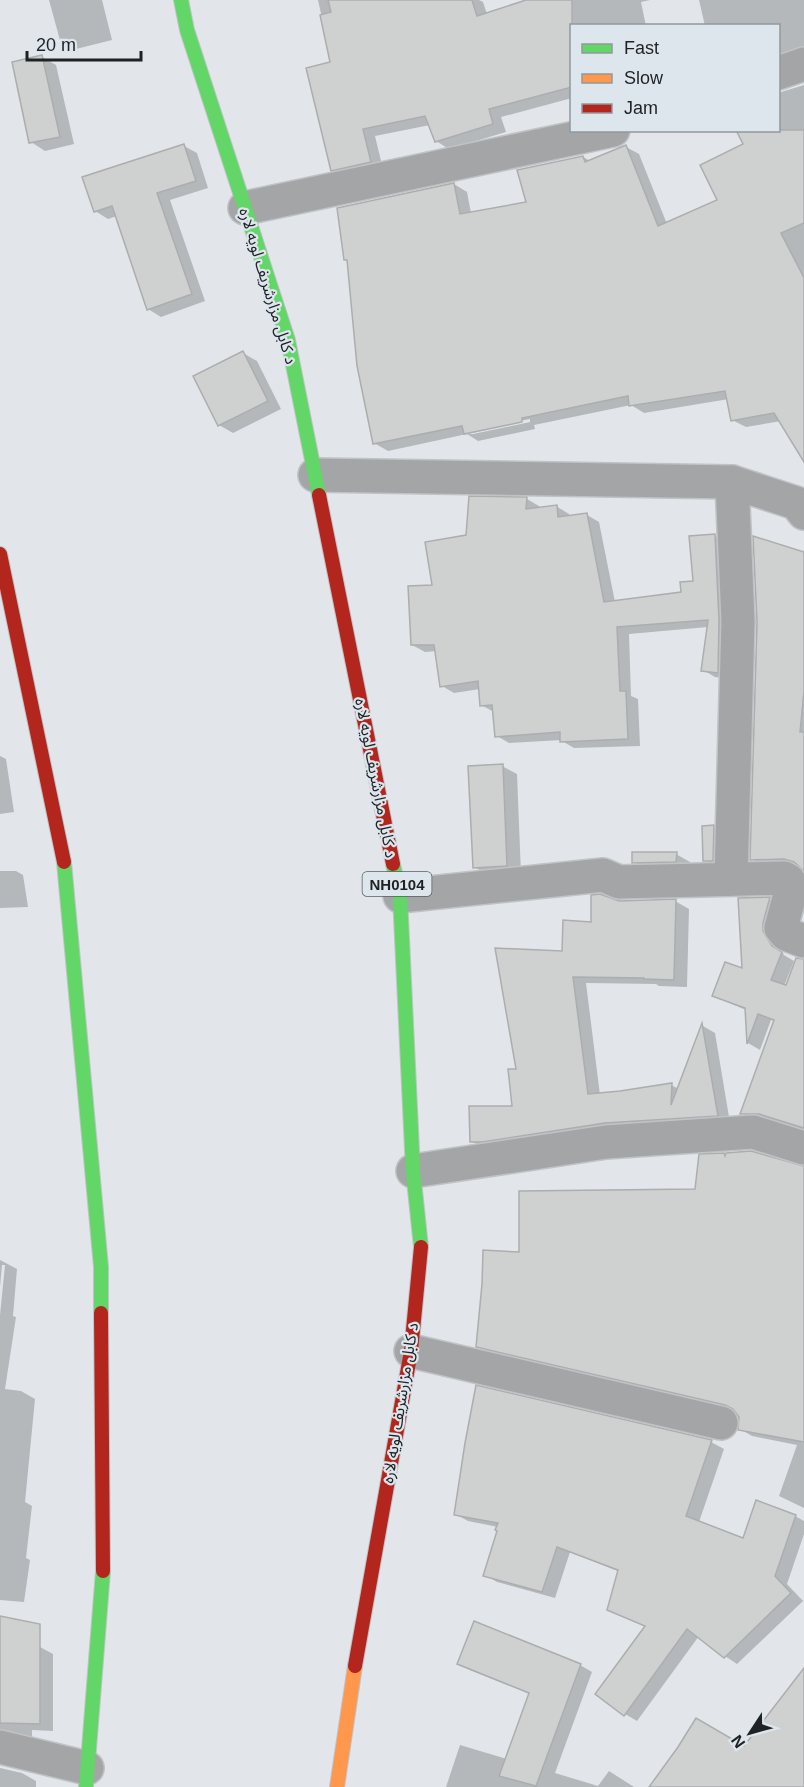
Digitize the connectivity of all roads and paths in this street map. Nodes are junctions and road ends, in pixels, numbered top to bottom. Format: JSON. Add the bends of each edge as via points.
{"nodes":[{"id":1,"x":181,"y":0,"type":"edge"},
{"id":2,"x":804,"y":64,"type":"edge"},
{"id":3,"x":780,"y":73,"type":"edge"},
{"id":4,"x":604,"y":132,"type":"edge"},
{"id":5,"x":245,"y":208,"type":"junction"},
{"id":6,"x":315,"y":475,"type":"junction"},
{"id":7,"x":732,"y":482,"type":"junction"},
{"id":8,"x":801,"y":505,"type":"edge"},
{"id":9,"x":0,"y":554,"type":"edge"},
{"id":10,"x":732,"y":879,"type":"junction"},
{"id":11,"x":400,"y":896,"type":"junction"},
{"id":12,"x":804,"y":940,"type":"edge"},
{"id":13,"x":804,"y":1148,"type":"edge"},
{"id":14,"x":413,"y":1171,"type":"junction"},
{"id":15,"x":411,"y":1351,"type":"junction"},
{"id":16,"x":721,"y":1423,"type":"dead end"},
{"id":17,"x":0,"y":1747,"type":"edge"},
{"id":18,"x":86,"y":1777,"type":"edge"},
{"id":19,"x":337,"y":1787,"type":"edge"}],
"edges":[{"from":1,"to":5,"type":"highway","name":"د کابل مزارشریف لویه لاره","number":"NH0104","via":[[187,30]]},
{"from":2,"to":3,"type":"street"},
{"from":4,"to":5,"type":"street"},
{"from":5,"to":6,"type":"highway","name":"د کابل مزارشریف لویه لاره","number":"NH0104","via":[[288,340]]},
{"from":6,"to":7,"type":"street"},
{"from":6,"to":11,"type":"highway","name":"د کابل مزارشریف لویه لاره","number":"NH0104"},
{"from":7,"to":8,"type":"street"},
{"from":7,"to":10,"type":"street","via":[[738,621]]},
{"from":9,"to":18,"type":"highway","via":[[63,852],[101,1266],[104,1561]]},
{"from":10,"to":11,"type":"street","via":[[619,882],[603,875]]},
{"from":10,"to":12,"type":"street","via":[[789,881],[792,887],[781,928],[786,934]]},
{"from":11,"to":14,"type":"highway","name":"د کابل مزارشریف لویه لاره","number":"NH0104"},
{"from":13,"to":14,"type":"street","via":[[753,1132],[606,1142]]},
{"from":14,"to":15,"type":"highway","name":"د کابل مزارشریف لویه لاره","number":"NH0104","via":[[421,1244]]},
{"from":15,"to":16,"type":"street"},
{"from":15,"to":19,"type":"highway","name":"د کابل مزارشریف لویه لاره","number":"NH0104","via":[[358,1642]]},
{"from":17,"to":18,"type":"street"}]}
